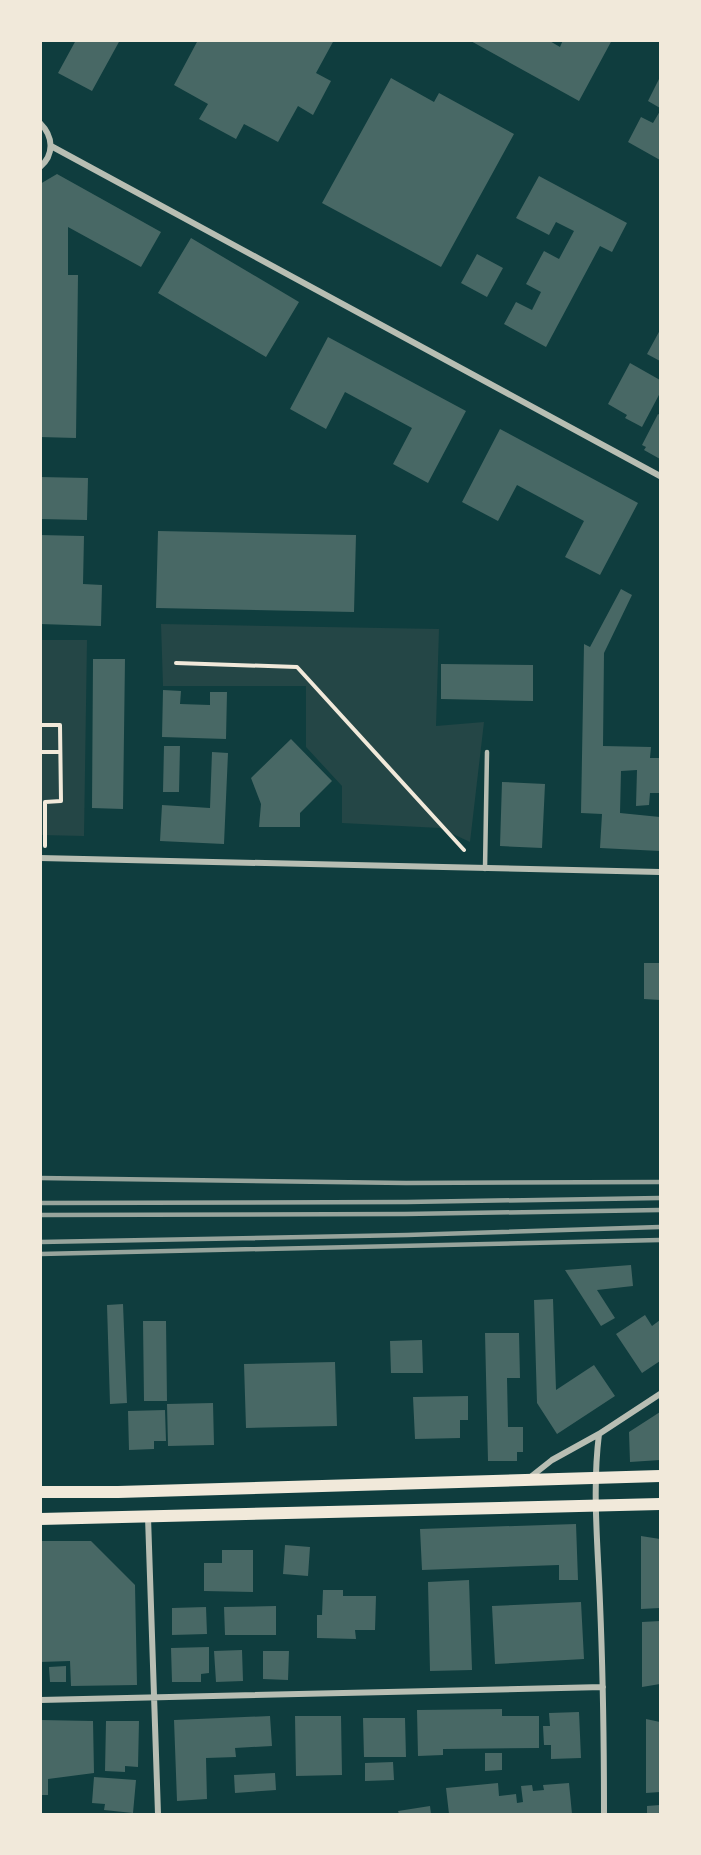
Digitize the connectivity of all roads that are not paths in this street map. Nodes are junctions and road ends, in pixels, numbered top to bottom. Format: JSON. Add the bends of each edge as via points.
{"nodes":[{"id":1,"x":40,"y":123,"type":"edge"},
{"id":2,"x":51,"y":146,"type":"junction"},
{"id":3,"x":40,"y":167,"type":"edge"},
{"id":4,"x":660,"y":476,"type":"edge"},
{"id":5,"x":487,"y":752,"type":"dead end"},
{"id":6,"x":43,"y":858,"type":"edge"},
{"id":7,"x":485,"y":868,"type":"junction"},
{"id":8,"x":660,"y":872,"type":"edge"},
{"id":9,"x":660,"y":1394,"type":"edge"},
{"id":10,"x":599,"y":1434,"type":"junction"},
{"id":11,"x":660,"y":1476,"type":"edge"},
{"id":12,"x":596,"y":1478,"type":"junction"},
{"id":13,"x":527,"y":1479,"type":"junction"},
{"id":14,"x":40,"y":1492,"type":"edge"},
{"id":15,"x":660,"y":1504,"type":"edge"},
{"id":16,"x":596,"y":1507,"type":"junction"},
{"id":17,"x":148,"y":1517,"type":"junction"},
{"id":18,"x":40,"y":1519,"type":"edge"},
{"id":19,"x":603,"y":1687,"type":"junction"},
{"id":20,"x":154,"y":1696,"type":"junction"},
{"id":21,"x":40,"y":1700,"type":"edge"},
{"id":22,"x":158,"y":1815,"type":"edge"},
{"id":23,"x":604,"y":1815,"type":"edge"}],
"edges":[{"from":1,"to":2,"type":"street","via":[[47,130]]},
{"from":2,"to":3,"type":"street","via":[[50,155]]},
{"from":2,"to":4,"type":"street"},
{"from":5,"to":7,"type":"lane"},
{"from":6,"to":7,"type":"street"},
{"from":7,"to":8,"type":"street"},
{"from":9,"to":10,"type":"street"},
{"from":10,"to":12,"type":"street"},
{"from":10,"to":13,"type":"street"},
{"from":11,"to":12,"type":"main road"},
{"from":12,"to":13,"type":"main road"},
{"from":12,"to":16,"type":"street"},
{"from":13,"to":14,"type":"main road"},
{"from":15,"to":16,"type":"main road"},
{"from":16,"to":17,"type":"main road"},
{"from":16,"to":19,"type":"street"},
{"from":17,"to":18,"type":"main road"},
{"from":17,"to":20,"type":"street"},
{"from":19,"to":20,"type":"street"},
{"from":19,"to":23,"type":"street"},
{"from":20,"to":21,"type":"street"},
{"from":20,"to":22,"type":"street"}]}
